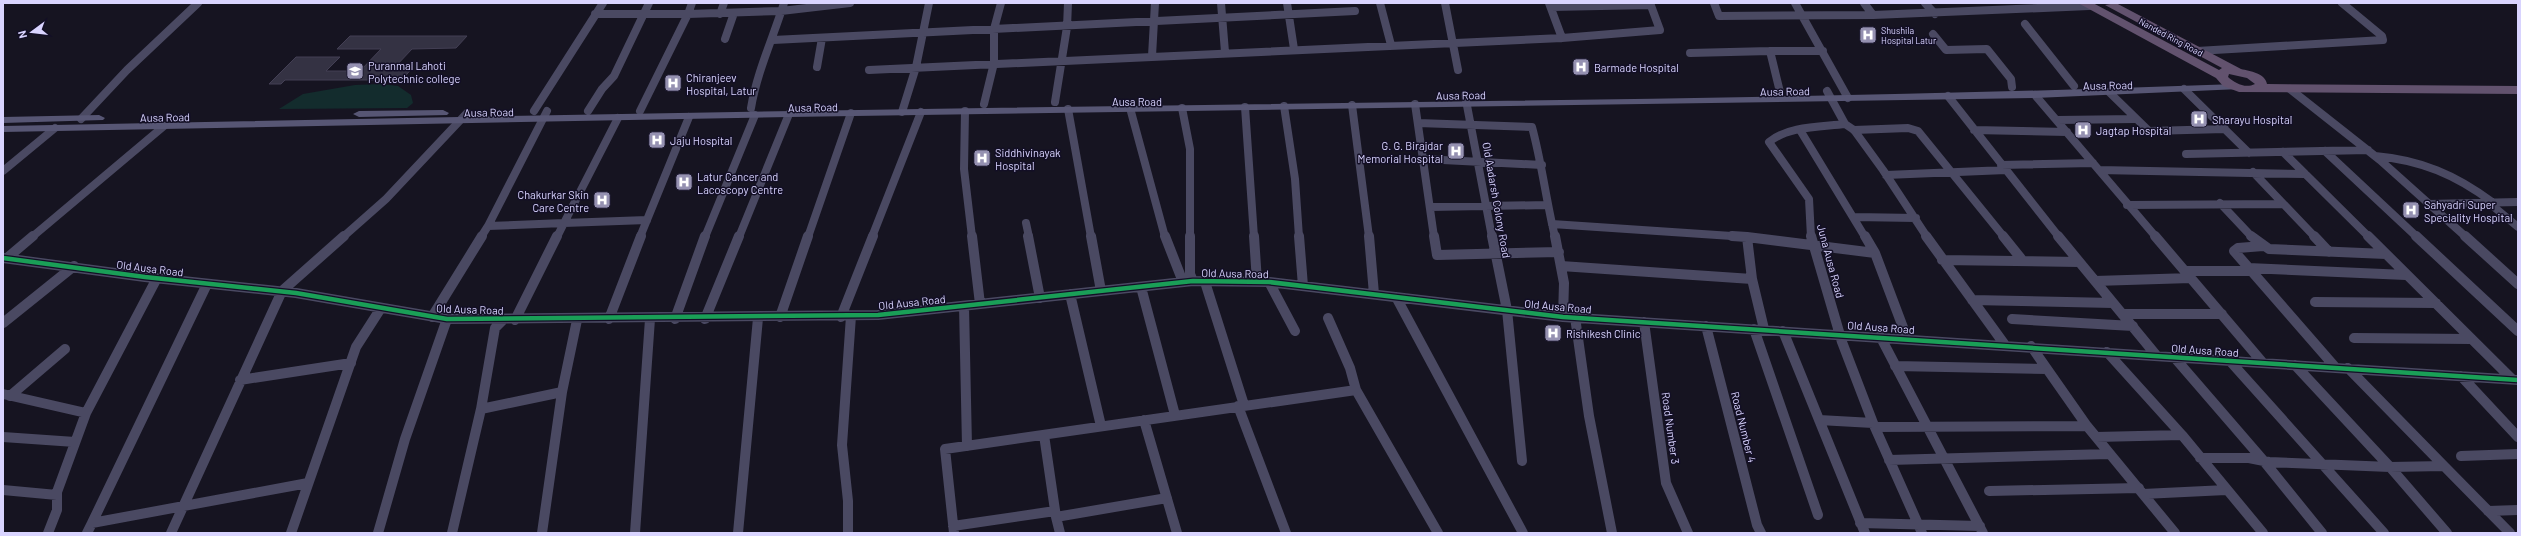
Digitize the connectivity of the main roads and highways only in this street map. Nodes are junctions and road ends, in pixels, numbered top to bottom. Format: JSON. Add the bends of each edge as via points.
{"nodes":[{"id":1,"x":2107,"y":3,"type":"edge"},
{"id":2,"x":2087,"y":4,"type":"edge"},
{"id":3,"x":2235,"y":70,"type":"junction"},
{"id":4,"x":2221,"y":77,"type":"junction"},
{"id":5,"x":2260,"y":85,"type":"junction"},
{"id":6,"x":2236,"y":87,"type":"junction"},
{"id":7,"x":2516,"y":90,"type":"edge"},
{"id":8,"x":1846,"y":94,"type":"junction"},
{"id":9,"x":1828,"y":95,"type":"junction"},
{"id":10,"x":1466,"y":99,"type":"junction"},
{"id":11,"x":903,"y":109,"type":"junction"},
{"id":12,"x":753,"y":111,"type":"junction"},
{"id":13,"x":546,"y":116,"type":"junction"},
{"id":14,"x":463,"y":117,"type":"junction"},
{"id":15,"x":3,"y":120,"type":"edge"},
{"id":16,"x":53,"y":124,"type":"junction"},
{"id":17,"x":3,"y":129,"type":"edge"}],
"edges":[{"from":1,"to":3,"type":"highway","name":"Nanded Ring Road"},
{"from":2,"to":4,"type":"highway"},
{"from":3,"to":4,"type":"highway","name":"Ausa Road","via":[[2227,70]]},
{"from":3,"to":5,"type":"highway","via":[[2251,75]]},
{"from":4,"to":6,"type":"highway"},
{"from":4,"to":8,"type":"main road","name":"Ausa Road","via":[[2074,86]]},
{"from":5,"to":6,"type":"highway"},
{"from":5,"to":7,"type":"highway"},
{"from":5,"to":7,"type":"highway","via":[[2290,89]]},
{"from":6,"to":8,"type":"main road","via":[[2035,95]]},
{"from":8,"to":9,"type":"main road"},
{"from":9,"to":10,"type":"main road"},
{"from":9,"to":10,"type":"main road","name":"Ausa Road","via":[[1780,92]]},
{"from":10,"to":11,"type":"main road","name":"Ausa Road","via":[[1055,102]]},
{"from":10,"to":11,"type":"main road","via":[[1415,104],[965,112],[921,112]]},
{"from":11,"to":12,"type":"main road","name":"Ausa Road"},
{"from":11,"to":12,"type":"main road","via":[[788,114]]},
{"from":12,"to":13,"type":"main road","name":"Ausa Road","via":[[588,111]]},
{"from":12,"to":13,"type":"main road","via":[[689,117]]},
{"from":13,"to":14,"type":"main road"},
{"from":13,"to":14,"type":"main road","name":"Ausa Road","via":[[534,112]]},
{"from":14,"to":16,"type":"main road","via":[[164,126]]},
{"from":14,"to":16,"type":"main road","name":"Ausa Road","via":[[81,119]]},
{"from":15,"to":16,"type":"main road"},
{"from":16,"to":17,"type":"main road"}]}
